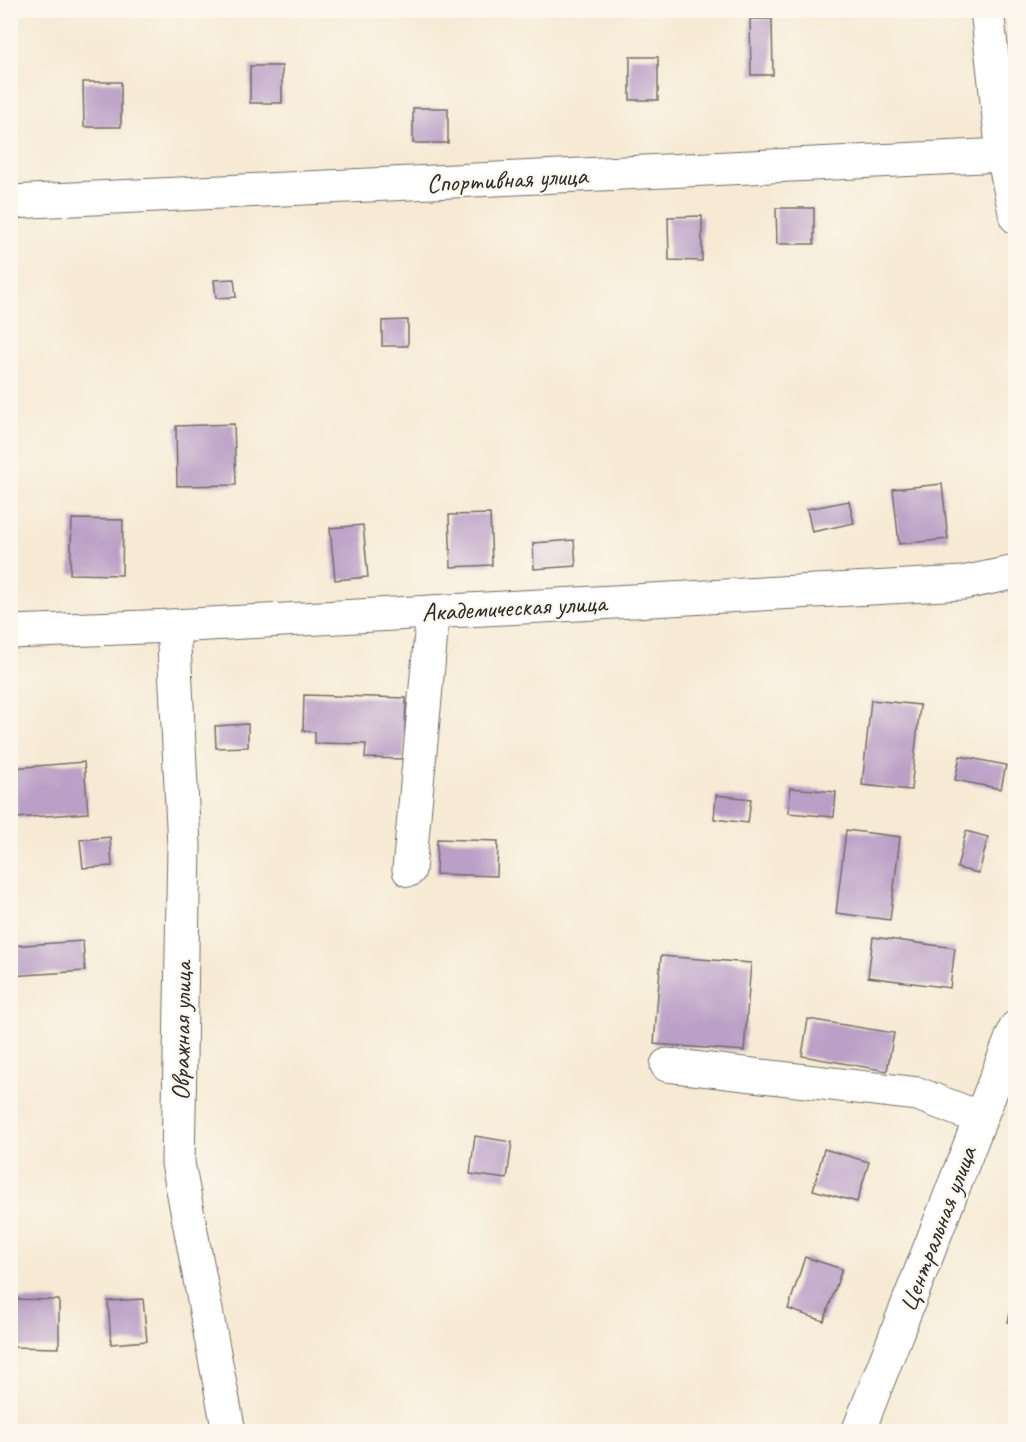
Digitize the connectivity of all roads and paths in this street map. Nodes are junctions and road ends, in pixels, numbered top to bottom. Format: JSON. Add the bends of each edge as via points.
{"nodes":[{"id":1,"x":987,"y":10,"type":"edge"},
{"id":2,"x":1003,"y":155,"type":"junction"},
{"id":3,"x":10,"y":202,"type":"edge"},
{"id":4,"x":1016,"y":217,"type":"edge"},
{"id":5,"x":1016,"y":572,"type":"edge"},
{"id":6,"x":433,"y":612,"type":"junction"},
{"id":7,"x":173,"y":626,"type":"junction"},
{"id":8,"x":10,"y":632,"type":"edge"},
{"id":9,"x":410,"y":870,"type":"dead end"},
{"id":10,"x":1016,"y":1027,"type":"edge"},
{"id":11,"x":667,"y":1065,"type":"dead end"},
{"id":12,"x":980,"y":1118,"type":"junction"},
{"id":13,"x":229,"y":1431,"type":"edge"},
{"id":14,"x":858,"y":1431,"type":"edge"}],
"edges":[{"from":1,"to":2,"type":"street"},
{"from":2,"to":3,"type":"street","name":"Спортивная улица"},
{"from":2,"to":4,"type":"street"},
{"from":5,"to":6,"type":"street","name":"Академическая улица","via":[[963,583]]},
{"from":6,"to":7,"type":"street","name":"Академическая улица"},
{"from":6,"to":9,"type":"street"},
{"from":7,"to":8,"type":"street","name":"Академическая улица"},
{"from":7,"to":13,"type":"street","name":"Овражная улица","via":[[184,846],[178,1163]]},
{"from":10,"to":12,"type":"street","name":"Центральная улица"},
{"from":11,"to":12,"type":"street","via":[[918,1094]]},
{"from":12,"to":14,"type":"street","name":"Центральная улица"}]}
